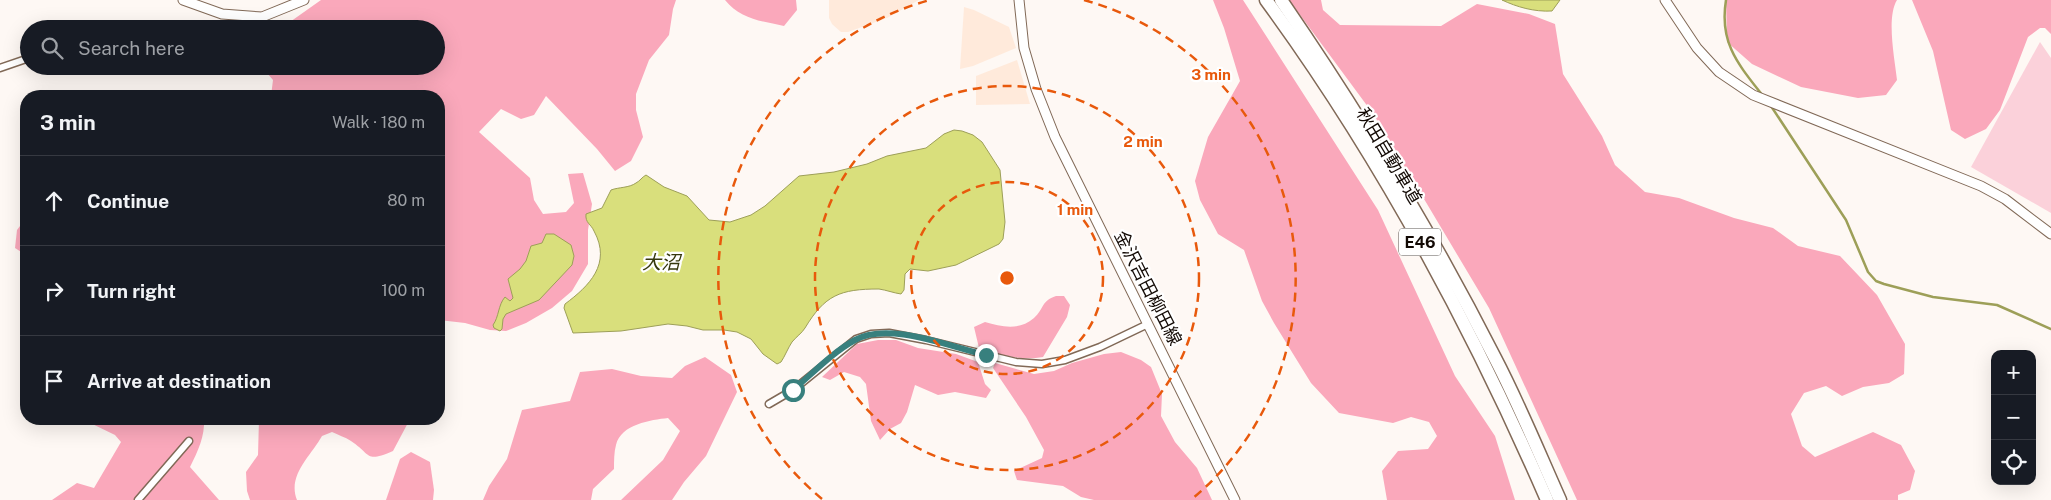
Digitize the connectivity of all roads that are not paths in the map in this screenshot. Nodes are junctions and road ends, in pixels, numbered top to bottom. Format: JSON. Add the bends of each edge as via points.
{"nodes":[{"id":1,"x":183,"y":0,"type":"edge"},
{"id":2,"x":304,"y":0,"type":"edge"},
{"id":3,"x":1019,"y":0,"type":"edge"},
{"id":4,"x":1266,"y":0,"type":"edge"},
{"id":5,"x":1280,"y":0,"type":"edge"},
{"id":6,"x":1665,"y":0,"type":"edge"},
{"id":7,"x":20,"y":61,"type":"edge"},
{"id":8,"x":0,"y":68,"type":"edge"},
{"id":9,"x":2051,"y":234,"type":"edge"},
{"id":10,"x":1148,"y":324,"type":"junction"},
{"id":11,"x":769,"y":404,"type":"dead end"},
{"id":12,"x":189,"y":441,"type":"dead end"},
{"id":13,"x":138,"y":500,"type":"edge"},
{"id":14,"x":1235,"y":500,"type":"edge"},
{"id":15,"x":1547,"y":500,"type":"edge"},
{"id":16,"x":1560,"y":500,"type":"edge"}],
"edges":[{"from":1,"to":2,"type":"street","via":[[222,14],[262,17]]},
{"from":3,"to":10,"type":"street","name":"金沢吉田柳田線","via":[[1024,48],[1055,137]]},
{"from":4,"to":15,"type":"highway","name":"秋田自動車道","number":"E46","via":[[1315,70],[1402,209],[1485,364]]},
{"from":5,"to":16,"type":"highway","name":"秋田自動車道","number":"E46","via":[[1412,204],[1496,359]]},
{"from":6,"to":9,"type":"street","via":[[1697,48],[1719,72],[1758,97],[1982,186]]},
{"from":7,"to":8,"type":"street"},
{"from":10,"to":11,"type":"street","via":[[1065,360],[1042,364],[1016,362],[889,333],[871,334],[856,339],[793,390]]},
{"from":10,"to":14,"type":"street","name":"金沢吉田柳田線"},
{"from":12,"to":13,"type":"street"}]}
